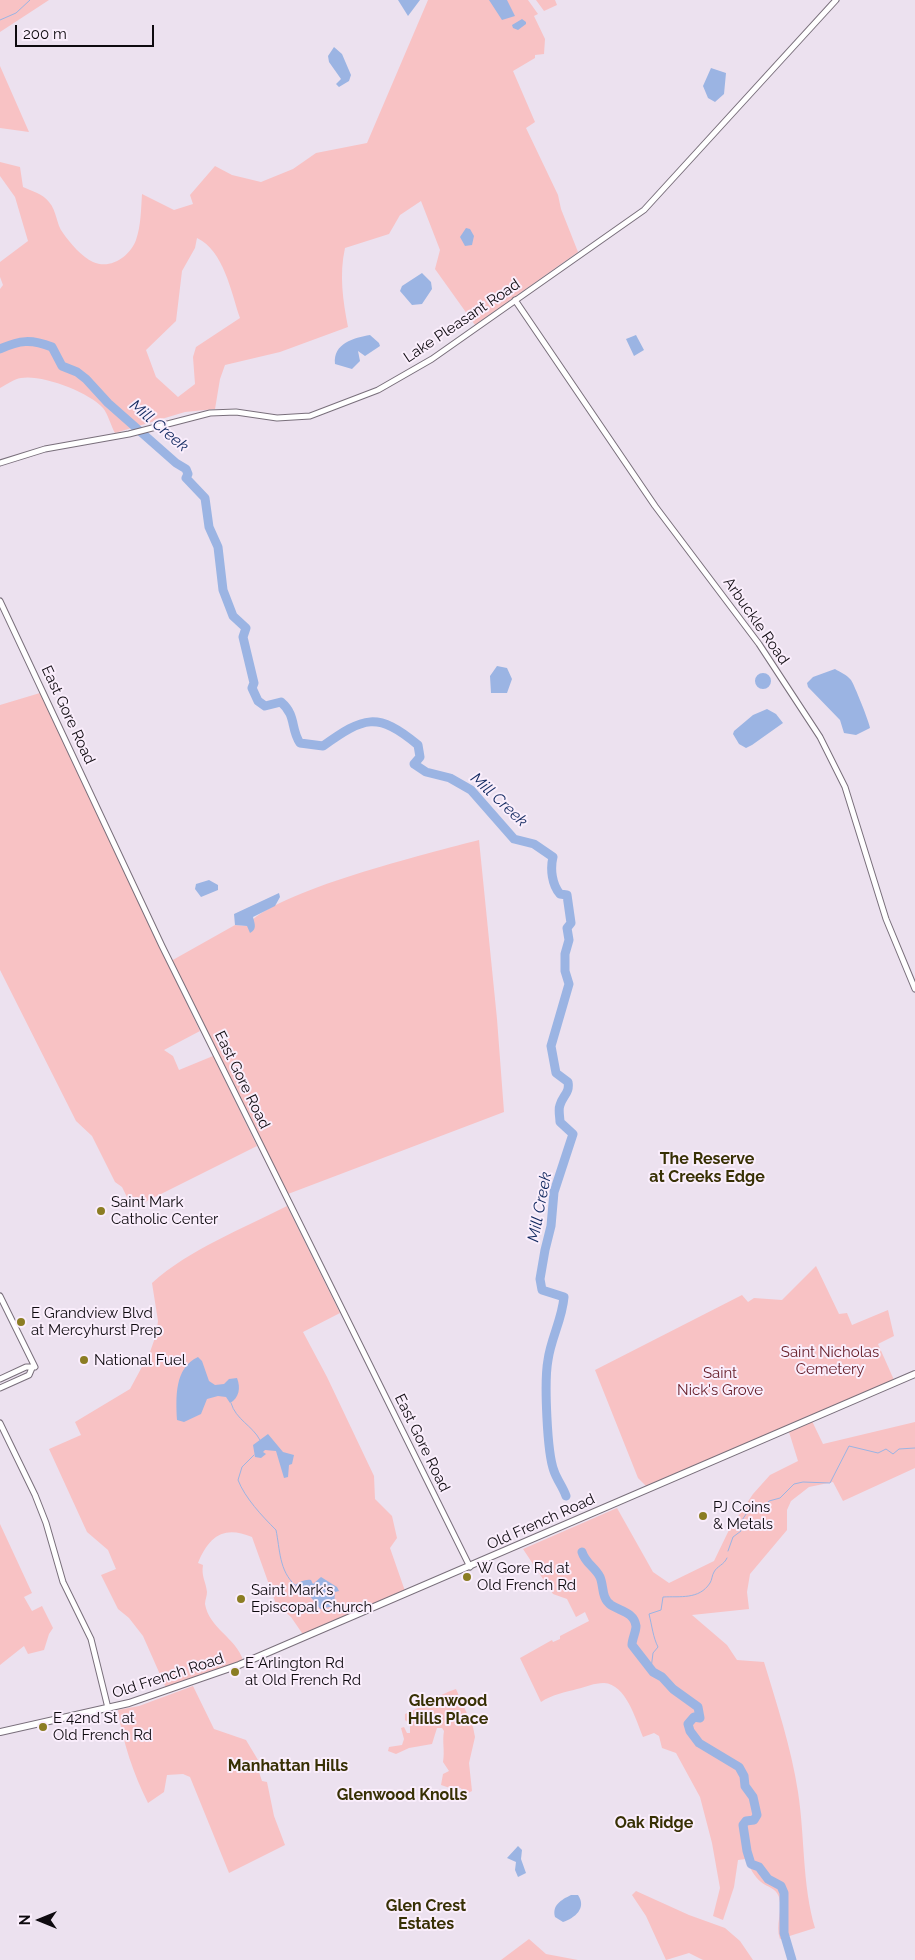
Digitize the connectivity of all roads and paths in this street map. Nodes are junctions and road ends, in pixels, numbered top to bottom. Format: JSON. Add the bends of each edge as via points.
{"nodes":[{"id":1,"x":836,"y":0,"type":"edge"},
{"id":2,"x":515,"y":300,"type":"junction"},
{"id":3,"x":0,"y":463,"type":"edge"},
{"id":4,"x":0,"y":601,"type":"edge"},
{"id":5,"x":915,"y":989,"type":"edge"},
{"id":6,"x":0,"y":1296,"type":"edge"},
{"id":7,"x":33,"y":1368,"type":"junction"},
{"id":8,"x":915,"y":1374,"type":"edge"},
{"id":9,"x":0,"y":1380,"type":"edge"},
{"id":10,"x":0,"y":1388,"type":"edge"},
{"id":11,"x":0,"y":1423,"type":"edge"},
{"id":12,"x":470,"y":1567,"type":"junction"},
{"id":13,"x":108,"y":1708,"type":"junction"},
{"id":14,"x":0,"y":1732,"type":"edge"}],
"edges":[{"from":1,"to":2,"type":"street","name":"Lake Pleasant Road","via":[[649,206]]},
{"from":2,"to":3,"type":"street","name":"Lake Pleasant Road","via":[[432,359],[347,404],[297,418],[210,413],[135,433],[45,449]]},
{"from":2,"to":5,"type":"street","name":"Arbuckle Road","via":[[655,506],[759,644],[823,743],[845,787],[886,919]]},
{"from":4,"to":12,"type":"street","name":"East Gore Road","via":[[171,964]]},
{"from":6,"to":7,"type":"street"},
{"from":7,"to":9,"type":"street"},
{"from":7,"to":10,"type":"street","via":[[29,1375]]},
{"from":8,"to":12,"type":"main road","name":"Old French Road"},
{"from":11,"to":13,"type":"street","via":[[35,1495],[58,1569],[91,1639]]},
{"from":12,"to":13,"type":"main road","name":"Old French Road","via":[[239,1665],[156,1695]]},
{"from":13,"to":14,"type":"main road","name":"Old French Road"}]}
